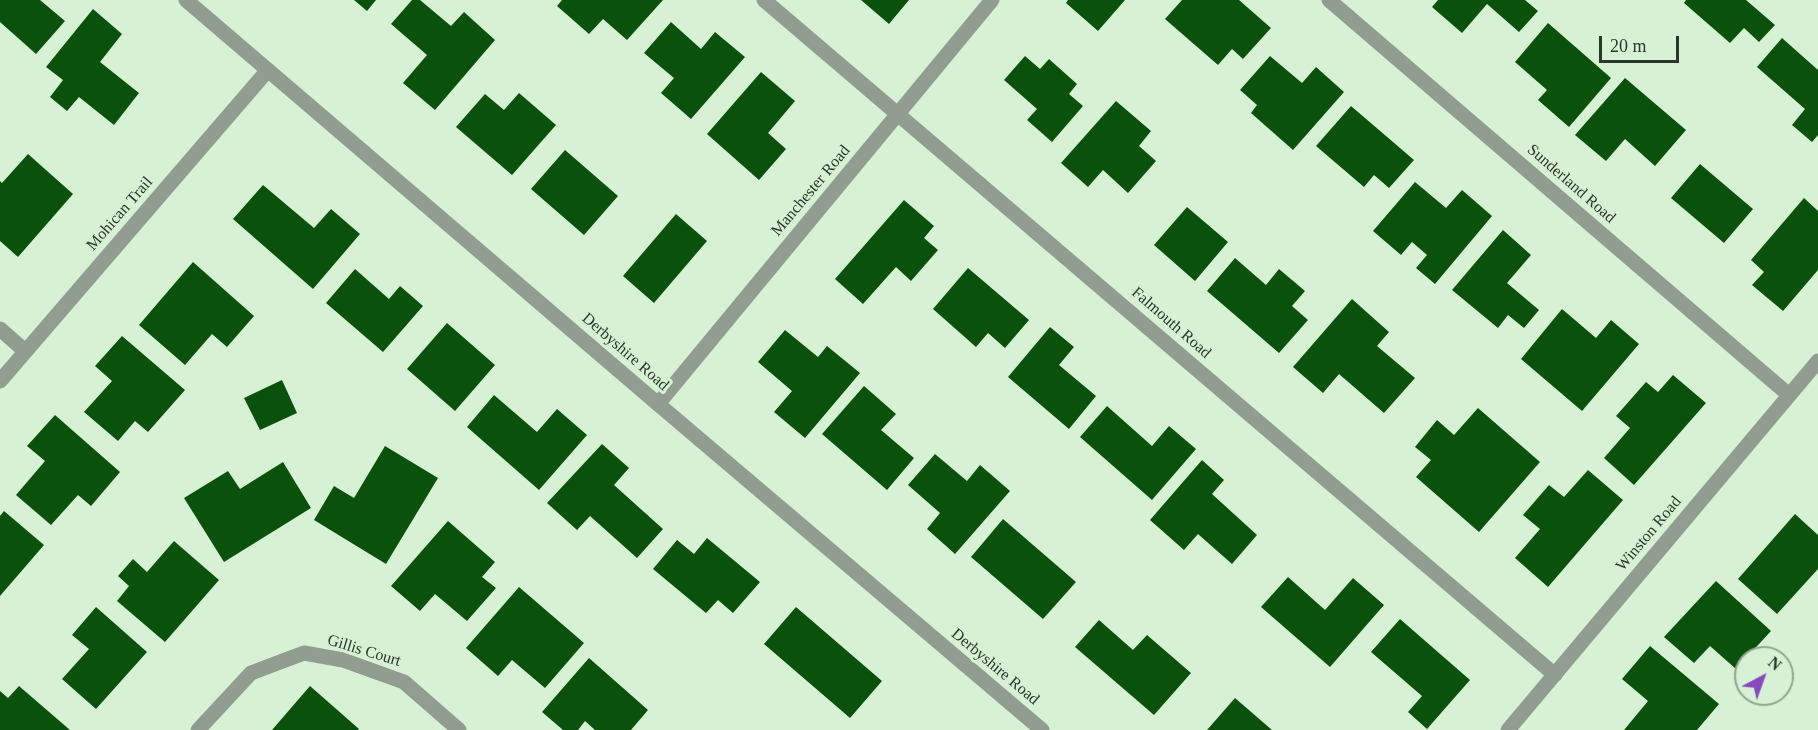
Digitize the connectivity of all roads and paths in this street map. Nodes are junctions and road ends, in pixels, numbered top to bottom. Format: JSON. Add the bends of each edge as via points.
{"nodes":[{"id":1,"x":186,"y":0,"type":"edge"},
{"id":2,"x":764,"y":0,"type":"edge"},
{"id":3,"x":992,"y":0,"type":"edge"},
{"id":4,"x":1329,"y":0,"type":"edge"},
{"id":5,"x":268,"y":70,"type":"junction"},
{"id":6,"x":898,"y":113,"type":"junction"},
{"id":7,"x":0,"y":329,"type":"edge"},
{"id":8,"x":25,"y":351,"type":"junction"},
{"id":9,"x":1818,"y":361,"type":"edge"},
{"id":10,"x":0,"y":381,"type":"edge"},
{"id":11,"x":1789,"y":395,"type":"junction"},
{"id":12,"x":658,"y":404,"type":"junction"},
{"id":13,"x":1555,"y":675,"type":"junction"},
{"id":14,"x":198,"y":730,"type":"edge"},
{"id":15,"x":459,"y":730,"type":"edge"},
{"id":16,"x":1042,"y":730,"type":"edge"},
{"id":17,"x":1508,"y":730,"type":"edge"}],
"edges":[{"from":1,"to":5,"type":"street","name":"Derbyshire Road"},
{"from":2,"to":6,"type":"street","name":"Falmouth Road"},
{"from":3,"to":6,"type":"street","name":"Manchester Road"},
{"from":4,"to":11,"type":"street","name":"Sunderland Road"},
{"from":5,"to":8,"type":"street","name":"Mohican Trail"},
{"from":5,"to":12,"type":"street","name":"Derbyshire Road"},
{"from":6,"to":12,"type":"street","name":"Manchester Road"},
{"from":6,"to":13,"type":"street","name":"Falmouth Road"},
{"from":7,"to":8,"type":"street"},
{"from":8,"to":10,"type":"street","name":"Mohican Trail"},
{"from":9,"to":11,"type":"street","name":"Winston Road"},
{"from":11,"to":13,"type":"street","name":"Winston Road"},
{"from":12,"to":16,"type":"street","name":"Derbyshire Road"},
{"from":13,"to":17,"type":"street","name":"Winston Road"},
{"from":14,"to":15,"type":"street","name":"Gillis Court","via":[[251,673],[304,652],[343,660],[404,682]]}]}
